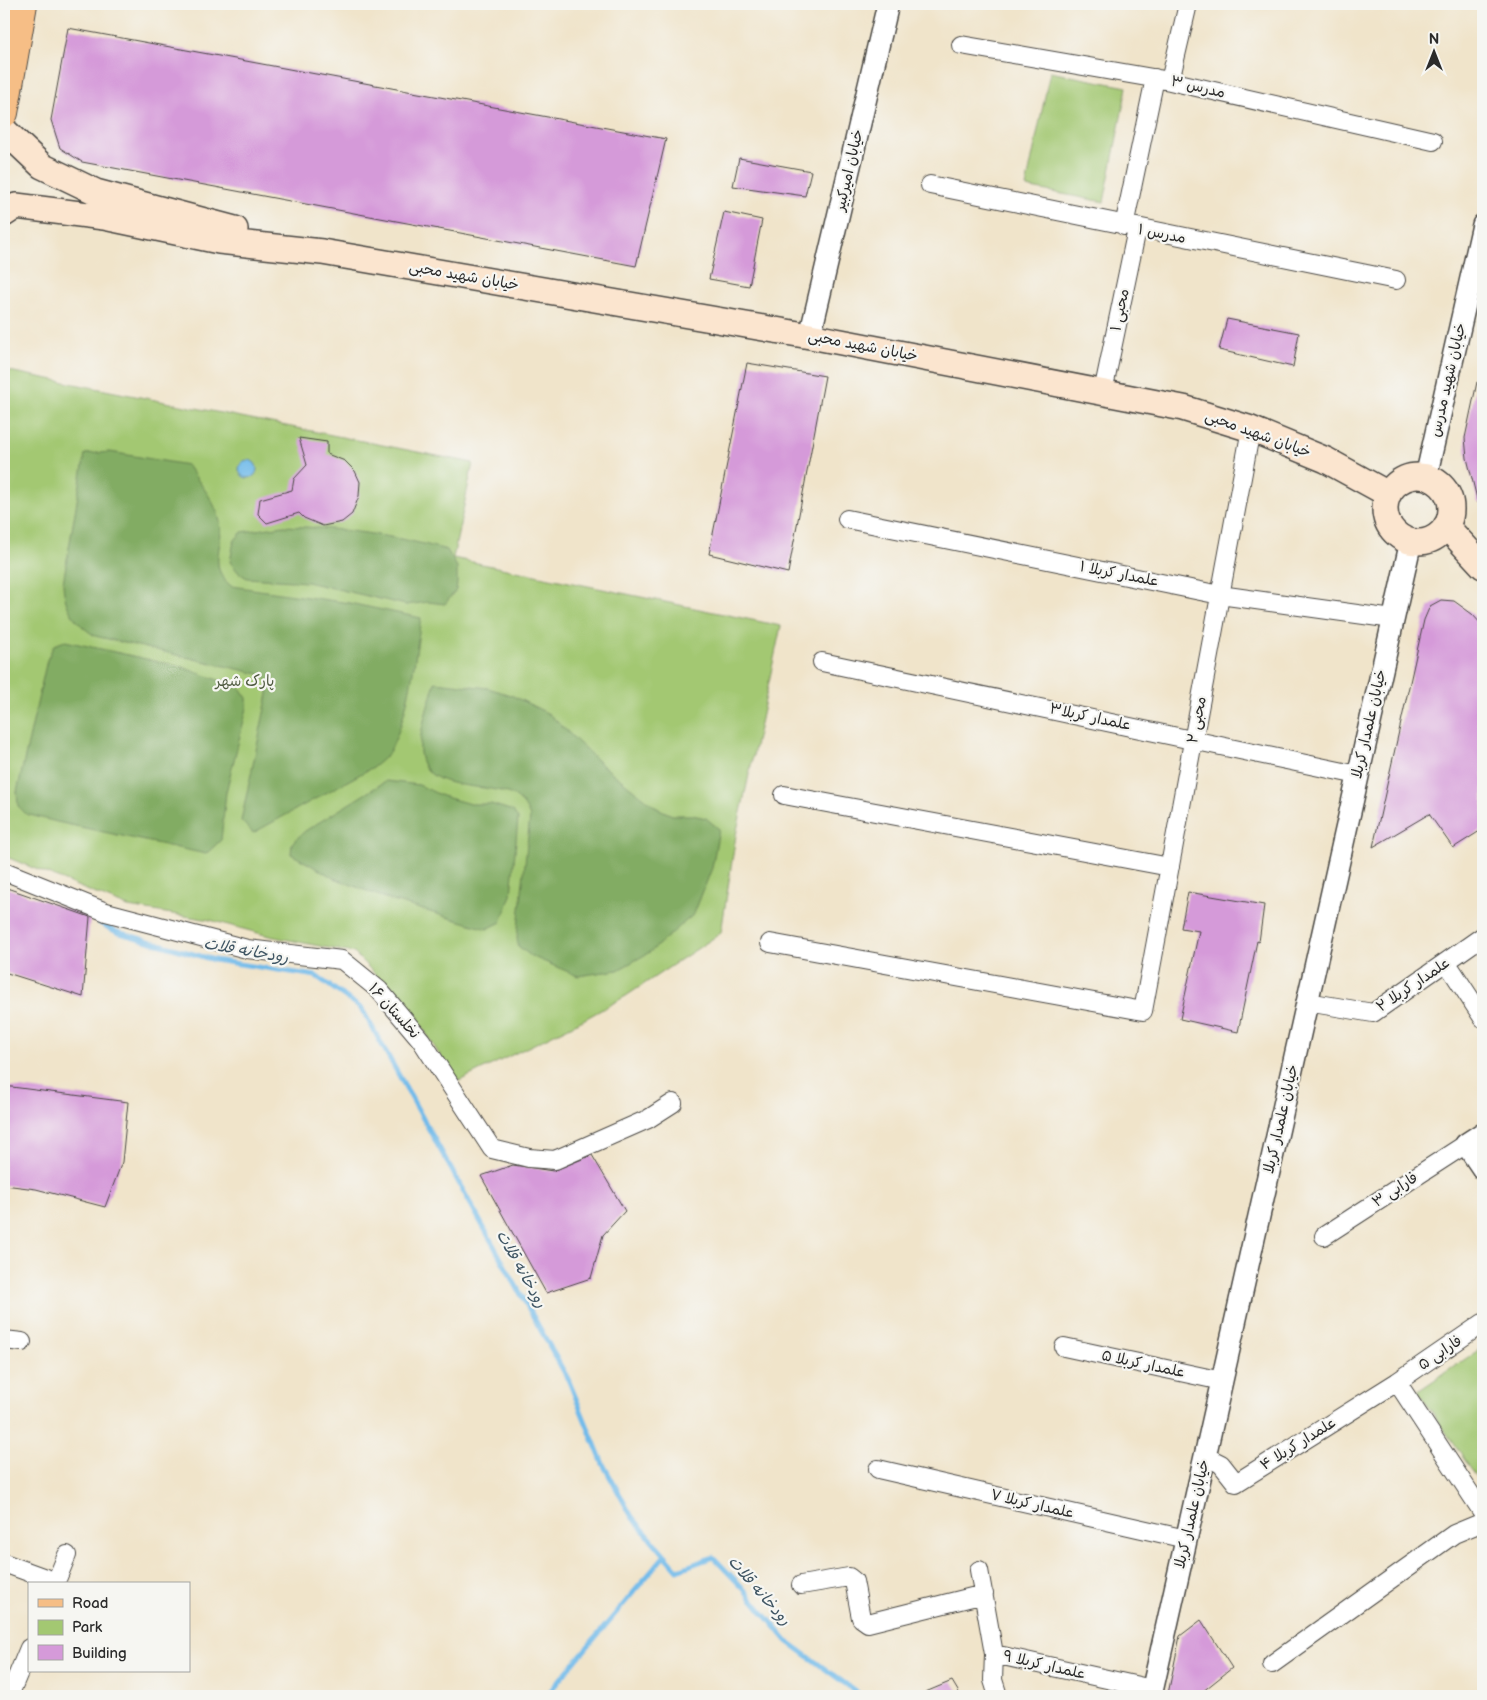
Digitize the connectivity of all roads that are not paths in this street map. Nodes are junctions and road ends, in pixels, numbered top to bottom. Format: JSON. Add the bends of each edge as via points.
{"nodes":[{"id":1,"x":23,"y":4,"type":"edge"},
{"id":2,"x":888,"y":4,"type":"edge"},
{"id":3,"x":1188,"y":4,"type":"edge"},
{"id":4,"x":962,"y":45,"type":"dead end"},
{"id":5,"x":1163,"y":80,"type":"junction"},
{"id":6,"x":4,"y":113,"type":"edge"},
{"id":7,"x":4,"y":130,"type":"edge"},
{"id":8,"x":1433,"y":140,"type":"dead end"},
{"id":9,"x":930,"y":185,"type":"dead end"},
{"id":10,"x":4,"y":214,"type":"edge"},
{"id":11,"x":1483,"y":225,"type":"edge"},
{"id":12,"x":1131,"y":227,"type":"junction"},
{"id":13,"x":322,"y":252,"type":"junction"},
{"id":14,"x":1396,"y":280,"type":"dead end"},
{"id":15,"x":810,"y":336,"type":"junction"},
{"id":16,"x":1103,"y":392,"type":"junction"},
{"id":17,"x":1251,"y":429,"type":"junction"},
{"id":18,"x":1426,"y":478,"type":"junction"},
{"id":19,"x":1388,"y":494,"type":"junction"},
{"id":20,"x":847,"y":519,"type":"dead end"},
{"id":21,"x":1446,"y":526,"type":"junction"},
{"id":22,"x":1411,"y":541,"type":"junction"},
{"id":23,"x":1483,"y":566,"type":"edge"},
{"id":24,"x":1220,"y":595,"type":"junction"},
{"id":25,"x":1393,"y":619,"type":"junction"},
{"id":26,"x":822,"y":662,"type":"dead end"},
{"id":27,"x":1194,"y":739,"type":"junction"},
{"id":28,"x":1358,"y":775,"type":"junction"},
{"id":29,"x":784,"y":795,"type":"dead end"},
{"id":30,"x":1170,"y":866,"type":"junction"},
{"id":31,"x":4,"y":871,"type":"edge"},
{"id":32,"x":1483,"y":936,"type":"edge"},
{"id":33,"x":770,"y":943,"type":"dead end"},
{"id":34,"x":1447,"y":963,"type":"junction"},
{"id":35,"x":1307,"y":1002,"type":"junction"},
{"id":36,"x":1483,"y":1018,"type":"edge"},
{"id":37,"x":672,"y":1103,"type":"dead end"},
{"id":38,"x":1475,"y":1138,"type":"edge"},
{"id":39,"x":1483,"y":1169,"type":"edge"},
{"id":40,"x":1324,"y":1236,"type":"dead end"},
{"id":41,"x":1483,"y":1323,"type":"edge"},
{"id":42,"x":4,"y":1340,"type":"edge"},
{"id":43,"x":22,"y":1342,"type":"dead end"},
{"id":44,"x":1064,"y":1347,"type":"dead end"},
{"id":45,"x":1222,"y":1381,"type":"junction"},
{"id":46,"x":1396,"y":1382,"type":"junction"},
{"id":47,"x":1205,"y":1456,"type":"junction"},
{"id":48,"x":878,"y":1469,"type":"dead end"},
{"id":49,"x":1483,"y":1512,"type":"edge"},
{"id":50,"x":1483,"y":1522,"type":"edge"},
{"id":51,"x":1186,"y":1540,"type":"junction"},
{"id":52,"x":67,"y":1556,"type":"dead end"},
{"id":53,"x":4,"y":1563,"type":"edge"},
{"id":54,"x":979,"y":1570,"type":"dead end"},
{"id":55,"x":53,"y":1582,"type":"edge"},
{"id":56,"x":56,"y":1582,"type":"edge"},
{"id":57,"x":801,"y":1586,"type":"dead end"},
{"id":58,"x":984,"y":1594,"type":"junction"},
{"id":59,"x":28,"y":1650,"type":"edge"},
{"id":60,"x":994,"y":1654,"type":"junction"},
{"id":61,"x":1272,"y":1664,"type":"dead end"},
{"id":62,"x":1152,"y":1693,"type":"edge"},
{"id":63,"x":9,"y":1696,"type":"edge"},
{"id":64,"x":998,"y":1696,"type":"edge"}],
"edges":[{"from":1,"to":6,"type":"main road"},
{"from":2,"to":15,"type":"street","name":"خیابان امیرکبیر"},
{"from":3,"to":5,"type":"street","name":"محبی ۱"},
{"from":4,"to":5,"type":"street","name":"مدرس ۳"},
{"from":5,"to":8,"type":"street","name":"مدرس ۳"},
{"from":5,"to":12,"type":"street","name":"محبی ۱"},
{"from":7,"to":13,"type":"main road","name":"خیابان شهید محبی","via":[[42,166],[96,192]]},
{"from":9,"to":12,"type":"street","name":"مدرس ۱"},
{"from":10,"to":13,"type":"main road","name":"خیابان شهید محبی","via":[[16,206],[104,216],[219,242]]},
{"from":11,"to":18,"type":"street","name":"خیابان شهید مدرس"},
{"from":12,"to":14,"type":"street","name":"مدرس ۱"},
{"from":12,"to":16,"type":"street","name":"محبی ۱"},
{"from":13,"to":15,"type":"main road","name":"خیابان شهید محبی"},
{"from":15,"to":16,"type":"main road","name":"خیابان شهید محبی"},
{"from":16,"to":17,"type":"main road","name":"خیابان شهید محبی","via":[[1183,408]]},
{"from":17,"to":19,"type":"main road","name":"خیابان شهید محبی","via":[[1326,460]]},
{"from":17,"to":24,"type":"street","name":"محبی ۲"},
{"from":18,"to":19,"type":"main road","via":[[1404,479]]},
{"from":18,"to":21,"type":"main road","via":[[1440,485],[1448,497],[1450,517]]},
{"from":19,"to":22,"type":"main road","via":[[1385,504],[1388,523],[1394,532]]},
{"from":20,"to":24,"type":"street","name":"علمدار کربلا ۱"},
{"from":21,"to":22,"type":"main road","via":[[1431,539]]},
{"from":21,"to":23,"type":"main road"},
{"from":22,"to":25,"type":"street","name":"خیابان علمدار کربلا"},
{"from":24,"to":25,"type":"street","name":"علمدار کربلا ۱"},
{"from":24,"to":27,"type":"street","name":"محبی ۲"},
{"from":25,"to":28,"type":"street","name":"خیابان علمدار کربلا"},
{"from":26,"to":27,"type":"street","name":"علمدار کربلا۳"},
{"from":27,"to":28,"type":"street","name":"علمدار کربلا۳"},
{"from":27,"to":30,"type":"street","name":"محبی ۲"},
{"from":28,"to":35,"type":"street","name":"خیابان علمدار کربلا"},
{"from":29,"to":30,"type":"street"},
{"from":30,"to":33,"type":"street","name":"محبی ۲","via":[[1143,1011]]},
{"from":31,"to":37,"type":"street","name":"نخلستان ۱۶","via":[[106,912],[248,949],[342,960],[379,990],[421,1040],[492,1149],[529,1158],[555,1160],[648,1119]]},
{"from":32,"to":34,"type":"street","name":"علمدار کربلا ۲"},
{"from":34,"to":35,"type":"street","name":"علمدار کربلا ۲","via":[[1373,1013]]},
{"from":34,"to":36,"type":"street"},
{"from":35,"to":45,"type":"street","name":"خیابان علمدار کربلا"},
{"from":38,"to":39,"type":"street"},
{"from":38,"to":40,"type":"street","name":"فارابی ۳"},
{"from":41,"to":46,"type":"street","name":"فارابی ۵"},
{"from":42,"to":43,"type":"street"},
{"from":44,"to":45,"type":"street","name":"علمدار کربلا ۵"},
{"from":45,"to":47,"type":"street","name":"خیابان علمدار کربلا"},
{"from":46,"to":47,"type":"street","name":"علمدار کربلا ۴","via":[[1236,1483],[1221,1464]]},
{"from":46,"to":49,"type":"street"},
{"from":47,"to":51,"type":"street","name":"خیابان علمدار کربلا"},
{"from":48,"to":51,"type":"street","name":"علمدار کربلا ۷"},
{"from":50,"to":61,"type":"street","via":[[1454,1534]]},
{"from":51,"to":62,"type":"street","name":"خیابان علمدار کربلا"},
{"from":52,"to":56,"type":"street"},
{"from":53,"to":55,"type":"street"},
{"from":54,"to":58,"type":"street"},
{"from":57,"to":58,"type":"street","via":[[849,1577],[854,1581],[862,1618],[868,1623]]},
{"from":58,"to":60,"type":"street"},
{"from":59,"to":63,"type":"street"},
{"from":60,"to":62,"type":"street","name":"علمدار کربلا ۹"},
{"from":60,"to":64,"type":"street","via":[[993,1680]]}]}
